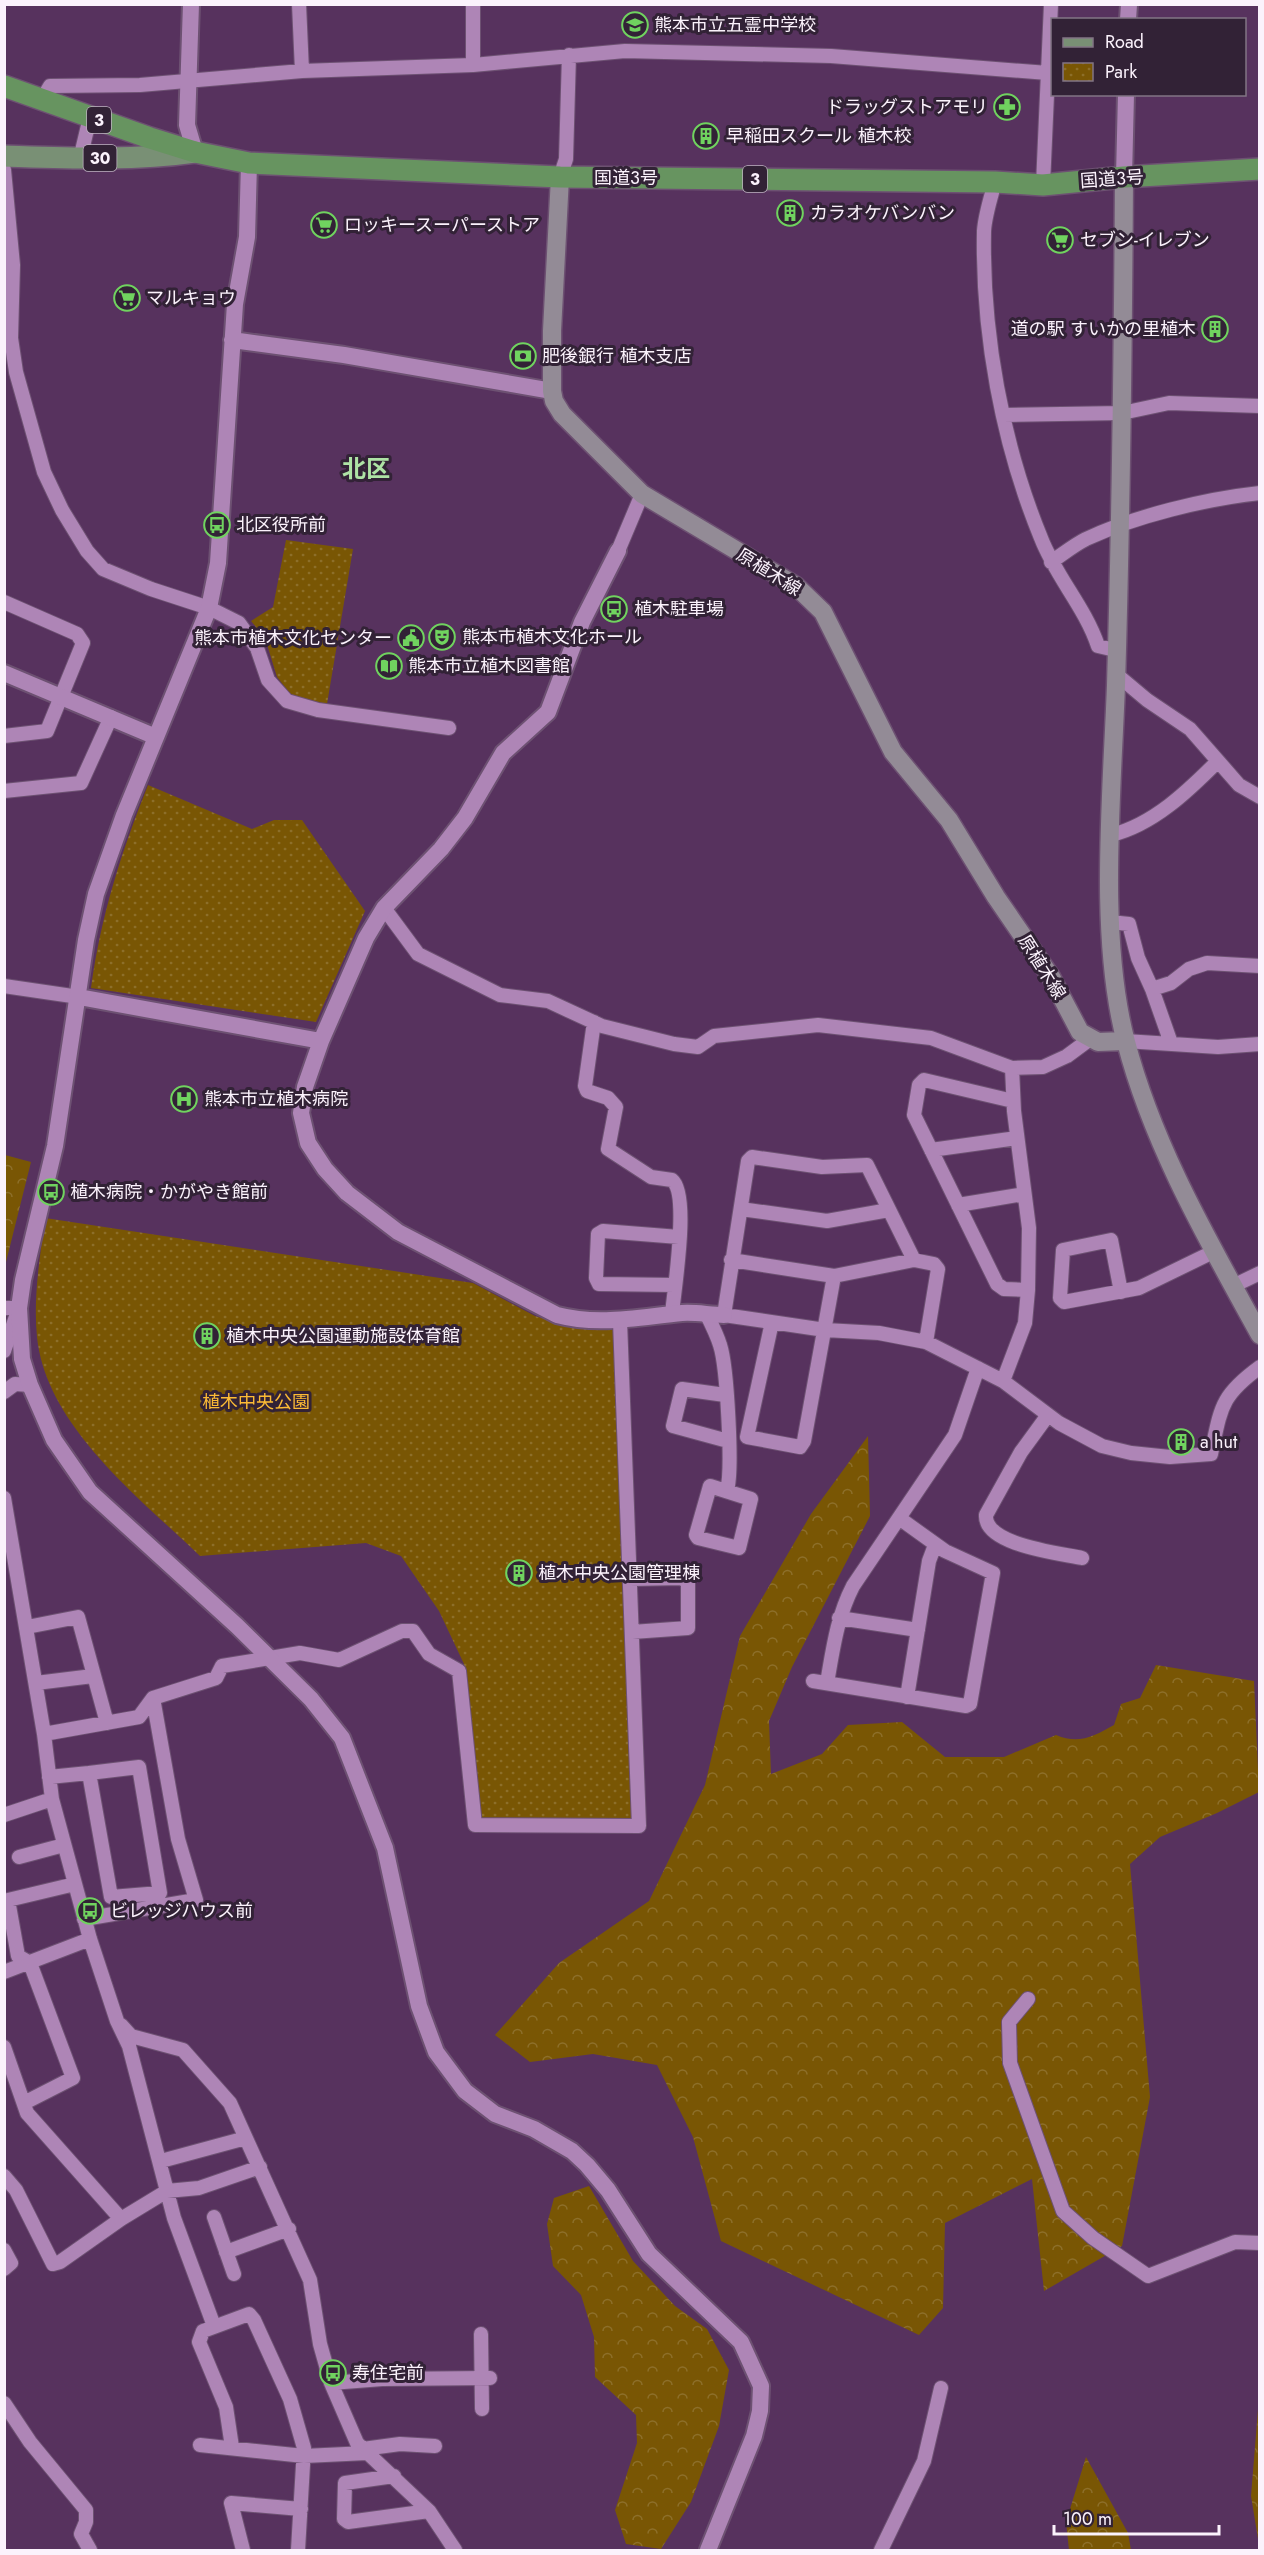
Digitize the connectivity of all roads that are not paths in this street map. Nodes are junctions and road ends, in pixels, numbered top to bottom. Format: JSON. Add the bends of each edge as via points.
{"nodes":[{"id":1,"x":191,"y":4,"type":"edge"},
{"id":2,"x":298,"y":4,"type":"edge"},
{"id":3,"x":474,"y":4,"type":"edge"},
{"id":4,"x":1051,"y":21,"type":"edge"},
{"id":5,"x":569,"y":55,"type":"junction"},
{"id":6,"x":474,"y":65,"type":"junction"},
{"id":7,"x":302,"y":71,"type":"junction"},
{"id":8,"x":1048,"y":73,"type":"junction"},
{"id":9,"x":187,"y":80,"type":"junction"},
{"id":10,"x":4,"y":86,"type":"edge"},
{"id":11,"x":1126,"y":96,"type":"edge"},
{"id":12,"x":41,"y":101,"type":"junction"},
{"id":13,"x":90,"y":117,"type":"junction"},
{"id":14,"x":195,"y":152,"type":"junction"},
{"id":15,"x":4,"y":156,"type":"edge"},
{"id":16,"x":80,"y":159,"type":"junction"},
{"id":17,"x":249,"y":163,"type":"junction"},
{"id":18,"x":1260,"y":169,"type":"edge"},
{"id":19,"x":4,"y":170,"type":"edge"},
{"id":20,"x":560,"y":177,"type":"junction"},
{"id":21,"x":1124,"y":177,"type":"junction"},
{"id":22,"x":995,"y":182,"type":"junction"},
{"id":23,"x":1042,"y":185,"type":"junction"},
{"id":24,"x":232,"y":340,"type":"junction"},
{"id":25,"x":552,"y":391,"type":"junction"},
{"id":26,"x":1260,"y":406,"type":"edge"},
{"id":27,"x":1122,"y":413,"type":"junction"},
{"id":28,"x":1004,"y":415,"type":"junction"},
{"id":29,"x":1260,"y":493,"type":"edge"},
{"id":30,"x":642,"y":494,"type":"junction"},
{"id":31,"x":1119,"y":527,"type":"junction"},
{"id":32,"x":618,"y":551,"type":"joint"},
{"id":33,"x":1051,"y":562,"type":"junction"},
{"id":34,"x":4,"y":602,"type":"edge"},
{"id":35,"x":209,"y":608,"type":"junction"},
{"id":36,"x":1115,"y":650,"type":"junction"},
{"id":37,"x":4,"y":673,"type":"edge"},
{"id":38,"x":1116,"y":674,"type":"junction"},
{"id":39,"x":62,"y":697,"type":"junction"},
{"id":40,"x":111,"y":717,"type":"junction"},
{"id":41,"x":448,"y":728,"type":"dead end"},
{"id":42,"x":4,"y":736,"type":"edge"},
{"id":43,"x":156,"y":737,"type":"junction"},
{"id":44,"x":1218,"y":761,"type":"junction"},
{"id":45,"x":4,"y":791,"type":"edge"},
{"id":46,"x":1260,"y":797,"type":"edge"},
{"id":47,"x":1111,"y":834,"type":"junction"},
{"id":48,"x":384,"y":908,"type":"junction"},
{"id":49,"x":1110,"y":922,"type":"junction"},
{"id":50,"x":1260,"y":966,"type":"edge"},
{"id":51,"x":4,"y":986,"type":"edge"},
{"id":52,"x":1152,"y":988,"type":"junction"},
{"id":53,"x":79,"y":997,"type":"junction"},
{"id":54,"x":594,"y":1022,"type":"junction"},
{"id":55,"x":1090,"y":1039,"type":"junction"},
{"id":56,"x":321,"y":1041,"type":"junction"},
{"id":57,"x":1125,"y":1041,"type":"junction"},
{"id":58,"x":1171,"y":1043,"type":"junction"},
{"id":59,"x":1260,"y":1044,"type":"edge"},
{"id":60,"x":1012,"y":1068,"type":"junction"},
{"id":61,"x":1013,"y":1101,"type":"junction"},
{"id":62,"x":1017,"y":1138,"type":"junction"},
{"id":63,"x":931,"y":1150,"type":"junction"},
{"id":64,"x":1024,"y":1194,"type":"junction"},
{"id":65,"x":958,"y":1205,"type":"junction"},
{"id":66,"x":741,"y":1209,"type":"junction"},
{"id":67,"x":889,"y":1210,"type":"junction"},
{"id":68,"x":679,"y":1237,"type":"junction"},
{"id":69,"x":1215,"y":1251,"type":"junction"},
{"id":70,"x":732,"y":1260,"type":"junction"},
{"id":71,"x":914,"y":1260,"type":"junction"},
{"id":72,"x":1260,"y":1273,"type":"edge"},
{"id":73,"x":834,"y":1276,"type":"junction"},
{"id":74,"x":675,"y":1285,"type":"junction"},
{"id":75,"x":1233,"y":1286,"type":"junction"},
{"id":76,"x":1028,"y":1290,"type":"junction"},
{"id":77,"x":1121,"y":1292,"type":"junction"},
{"id":78,"x":12,"y":1308,"type":"edge"},
{"id":79,"x":672,"y":1314,"type":"junction"},
{"id":80,"x":716,"y":1315,"type":"junction"},
{"id":81,"x":621,"y":1321,"type":"junction"},
{"id":82,"x":772,"y":1322,"type":"junction"},
{"id":83,"x":825,"y":1330,"type":"junction"},
{"id":84,"x":1260,"y":1335,"type":"edge"},
{"id":85,"x":926,"y":1342,"type":"junction"},
{"id":86,"x":4,"y":1352,"type":"edge"},
{"id":87,"x":978,"y":1368,"type":"junction"},
{"id":88,"x":1260,"y":1368,"type":"edge"},
{"id":89,"x":1003,"y":1381,"type":"junction"},
{"id":90,"x":30,"y":1385,"type":"junction"},
{"id":91,"x":4,"y":1392,"type":"edge"},
{"id":92,"x":725,"y":1395,"type":"junction"},
{"id":93,"x":1048,"y":1415,"type":"junction"},
{"id":94,"x":747,"y":1437,"type":"junction"},
{"id":95,"x":728,"y":1438,"type":"junction"},
{"id":96,"x":727,"y":1490,"type":"junction"},
{"id":97,"x":4,"y":1498,"type":"edge"},
{"id":98,"x":899,"y":1518,"type":"junction"},
{"id":99,"x":935,"y":1545,"type":"junction"},
{"id":100,"x":1082,"y":1558,"type":"dead end"},
{"id":101,"x":11,"y":1579,"type":"edge"},
{"id":102,"x":630,"y":1579,"type":"junction"},
{"id":103,"x":839,"y":1618,"type":"junction"},
{"id":104,"x":27,"y":1627,"type":"junction"},
{"id":105,"x":918,"y":1630,"type":"junction"},
{"id":106,"x":632,"y":1632,"type":"junction"},
{"id":107,"x":267,"y":1656,"type":"junction"},
{"id":108,"x":93,"y":1676,"type":"junction"},
{"id":109,"x":813,"y":1681,"type":"dead end"},
{"id":110,"x":36,"y":1683,"type":"junction"},
{"id":111,"x":827,"y":1683,"type":"junction"},
{"id":112,"x":907,"y":1696,"type":"junction"},
{"id":113,"x":153,"y":1698,"type":"junction"},
{"id":114,"x":106,"y":1723,"type":"junction"},
{"id":115,"x":45,"y":1734,"type":"junction"},
{"id":116,"x":89,"y":1773,"type":"junction"},
{"id":117,"x":50,"y":1777,"type":"junction"},
{"id":118,"x":52,"y":1799,"type":"junction"},
{"id":119,"x":4,"y":1815,"type":"edge"},
{"id":120,"x":64,"y":1845,"type":"junction"},
{"id":121,"x":19,"y":1857,"type":"dead end"},
{"id":122,"x":75,"y":1884,"type":"junction"},
{"id":123,"x":84,"y":1919,"type":"junction"},
{"id":124,"x":90,"y":1939,"type":"junction"},
{"id":125,"x":30,"y":1963,"type":"junction"},
{"id":126,"x":4,"y":1972,"type":"edge"},
{"id":127,"x":1028,"y":1999,"type":"dead end"},
{"id":128,"x":117,"y":2021,"type":"junction"},
{"id":129,"x":4,"y":2048,"type":"edge"},
{"id":130,"x":9,"y":2076,"type":"edge"},
{"id":131,"x":24,"y":2103,"type":"junction"},
{"id":132,"x":246,"y":2138,"type":"junction"},
{"id":133,"x":161,"y":2161,"type":"junction"},
{"id":134,"x":260,"y":2167,"type":"junction"},
{"id":135,"x":4,"y":2176,"type":"edge"},
{"id":136,"x":167,"y":2191,"type":"junction"},
{"id":137,"x":214,"y":2217,"type":"dead end"},
{"id":138,"x":121,"y":2219,"type":"junction"},
{"id":139,"x":289,"y":2229,"type":"junction"},
{"id":140,"x":1260,"y":2243,"type":"edge"},
{"id":141,"x":4,"y":2250,"type":"edge"},
{"id":142,"x":226,"y":2252,"type":"junction"},
{"id":143,"x":4,"y":2269,"type":"edge"},
{"id":144,"x":234,"y":2274,"type":"dead end"},
{"id":145,"x":214,"y":2326,"type":"junction"},
{"id":146,"x":481,"y":2334,"type":"dead end"},
{"id":147,"x":486,"y":2378,"type":"junction"},
{"id":148,"x":331,"y":2383,"type":"junction"},
{"id":149,"x":941,"y":2388,"type":"dead end"},
{"id":150,"x":4,"y":2403,"type":"edge"},
{"id":151,"x":482,"y":2409,"type":"dead end"},
{"id":152,"x":200,"y":2445,"type":"dead end"},
{"id":153,"x":435,"y":2446,"type":"dead end"},
{"id":154,"x":232,"y":2447,"type":"junction"},
{"id":155,"x":365,"y":2451,"type":"junction"},
{"id":156,"x":304,"y":2456,"type":"junction"},
{"id":157,"x":394,"y":2476,"type":"junction"},
{"id":158,"x":301,"y":2509,"type":"junction"},
{"id":159,"x":429,"y":2511,"type":"junction"},
{"id":160,"x":90,"y":2550,"type":"edge"},
{"id":161,"x":243,"y":2550,"type":"edge"},
{"id":162,"x":298,"y":2550,"type":"edge"},
{"id":163,"x":455,"y":2550,"type":"edge"},
{"id":164,"x":708,"y":2550,"type":"edge"},
{"id":165,"x":881,"y":2550,"type":"edge"}],
"edges":[{"from":1,"to":9,"type":"street"},
{"from":2,"to":7,"type":"street"},
{"from":3,"to":6,"type":"street"},
{"from":4,"to":8,"type":"street"},
{"from":5,"to":6,"type":"street"},
{"from":5,"to":8,"type":"street","via":[[697,51],[750,56],[831,56]]},
{"from":5,"to":20,"type":"street","via":[[566,159]]},
{"from":6,"to":7,"type":"street"},
{"from":7,"to":9,"type":"street"},
{"from":8,"to":23,"type":"street"},
{"from":9,"to":12,"type":"street","via":[[50,86]]},
{"from":9,"to":14,"type":"street","via":[[187,125]]},
{"from":10,"to":12,"type":"highway","name":"国道3号","number":"3"},
{"from":11,"to":21,"type":"street"},
{"from":12,"to":13,"type":"highway","name":"国道3号","number":"3"},
{"from":13,"to":14,"type":"highway","name":"国道3号","number":"3"},
{"from":13,"to":16,"type":"street"},
{"from":14,"to":16,"type":"main road","number":"30"},
{"from":14,"to":17,"type":"highway","name":"国道3号","number":"3"},
{"from":15,"to":16,"type":"main road","number":"30"},
{"from":17,"to":20,"type":"highway","name":"国道3号","number":"3"},
{"from":17,"to":24,"type":"street","via":[[247,237]]},
{"from":18,"to":21,"type":"highway","name":"国道3号","number":"3"},
{"from":19,"to":35,"type":"street","via":[[13,265],[11,338],[18,382],[44,472],[62,510],[103,569],[151,590]]},
{"from":20,"to":22,"type":"highway","name":"国道3号","number":"3"},
{"from":20,"to":25,"type":"main road","name":"原植木線"},
{"from":21,"to":23,"type":"highway","name":"国道3号","number":"3"},
{"from":21,"to":27,"type":"main road"},
{"from":22,"to":23,"type":"highway","name":"国道3号","number":"3"},
{"from":22,"to":28,"type":"street","via":[[984,228],[989,331]]},
{"from":24,"to":25,"type":"street"},
{"from":24,"to":35,"type":"street","via":[[218,562]]},
{"from":25,"to":30,"type":"main road","name":"原植木線","via":[[554,401],[572,426]]},
{"from":26,"to":27,"type":"street","via":[[1169,404]]},
{"from":27,"to":28,"type":"street"},
{"from":27,"to":31,"type":"main road"},
{"from":28,"to":33,"type":"street","via":[[1020,481]]},
{"from":29,"to":31,"type":"street","via":[[1216,498]]},
{"from":30,"to":32,"type":"street"},
{"from":30,"to":55,"type":"main road","name":"原植木線","via":[[796,586],[823,612],[893,752],[949,820],[1051,977],[1080,1032]]},
{"from":31,"to":33,"type":"street","via":[[1085,540]]},
{"from":31,"to":36,"type":"main road"},
{"from":32,"to":48,"type":"street","via":[[582,622],[548,712],[503,753],[453,833]]},
{"from":33,"to":36,"type":"street","via":[[1090,621],[1098,646]]},
{"from":34,"to":39,"type":"street","via":[[82,638],[83,649]]},
{"from":35,"to":41,"type":"street","via":[[239,623],[257,648],[268,680],[287,701],[318,710]]},
{"from":35,"to":43,"type":"street"},
{"from":36,"to":38,"type":"main road"},
{"from":37,"to":39,"type":"street"},
{"from":38,"to":44,"type":"street","via":[[1190,729]]},
{"from":38,"to":47,"type":"main road"},
{"from":39,"to":40,"type":"street"},
{"from":39,"to":42,"type":"street","via":[[47,731]]},
{"from":40,"to":43,"type":"street"},
{"from":40,"to":45,"type":"street","via":[[81,783]]},
{"from":43,"to":53,"type":"street","via":[[96,894]]},
{"from":44,"to":46,"type":"street","via":[[1239,785]]},
{"from":44,"to":47,"type":"street","via":[[1182,797],[1126,831]]},
{"from":47,"to":49,"type":"main road"},
{"from":48,"to":54,"type":"street","via":[[418,954],[500,995],[548,1001]]},
{"from":48,"to":56,"type":"street","via":[[366,938]]},
{"from":49,"to":52,"type":"street","via":[[1129,924],[1138,958]]},
{"from":49,"to":57,"type":"main road"},
{"from":50,"to":52,"type":"street","via":[[1207,963],[1189,969],[1171,983]]},
{"from":51,"to":53,"type":"street"},
{"from":52,"to":58,"type":"street"},
{"from":53,"to":56,"type":"street"},
{"from":53,"to":78,"type":"street","via":[[55,1146]]},
{"from":54,"to":60,"type":"street","via":[[698,1047],[714,1036],[818,1025],[931,1038]]},
{"from":54,"to":68,"type":"street","via":[[585,1088],[608,1098],[616,1107],[608,1149],[651,1177],[675,1182]]},
{"from":55,"to":57,"type":"main road"},
{"from":55,"to":60,"type":"street","via":[[1043,1067]]},
{"from":56,"to":81,"type":"street","via":[[305,1087],[301,1113],[308,1143],[325,1170],[347,1193],[398,1232],[557,1315],[577,1320]]},
{"from":57,"to":58,"type":"street"},
{"from":57,"to":69,"type":"main road","via":[[1154,1126]]},
{"from":58,"to":59,"type":"street","via":[[1218,1047]]},
{"from":60,"to":61,"type":"street"},
{"from":61,"to":62,"type":"street"},
{"from":61,"to":63,"type":"street","via":[[920,1081],[914,1115]]},
{"from":62,"to":63,"type":"street"},
{"from":62,"to":64,"type":"street"},
{"from":63,"to":65,"type":"street"},
{"from":64,"to":65,"type":"street"},
{"from":64,"to":76,"type":"street","via":[[1029,1228]]},
{"from":65,"to":76,"type":"street","via":[[997,1284],[1004,1289]]},
{"from":66,"to":67,"type":"street","via":[[827,1221]]},
{"from":66,"to":67,"type":"street","via":[[748,1161],[755,1157],[822,1167],[864,1163]]},
{"from":66,"to":70,"type":"street"},
{"from":67,"to":71,"type":"street"},
{"from":68,"to":74,"type":"street"},
{"from":68,"to":74,"type":"street","via":[[603,1231],[598,1234],[599,1284]]},
{"from":69,"to":75,"type":"main road"},
{"from":69,"to":77,"type":"street","via":[[1139,1288]]},
{"from":70,"to":73,"type":"street"},
{"from":70,"to":80,"type":"street"},
{"from":71,"to":73,"type":"street"},
{"from":71,"to":85,"type":"street","via":[[937,1267]]},
{"from":72,"to":75,"type":"street"},
{"from":73,"to":83,"type":"street"},
{"from":74,"to":79,"type":"street"},
{"from":75,"to":84,"type":"main road"},
{"from":76,"to":89,"type":"street","via":[[1024,1330]]},
{"from":77,"to":77,"type":"street","via":[[1061,1301],[1062,1250],[1111,1240]]},
{"from":78,"to":86,"type":"street"},
{"from":78,"to":90,"type":"street"},
{"from":79,"to":80,"type":"street"},
{"from":79,"to":81,"type":"street"},
{"from":80,"to":82,"type":"street"},
{"from":80,"to":92,"type":"street"},
{"from":81,"to":102,"type":"street"},
{"from":82,"to":83,"type":"street"},
{"from":82,"to":94,"type":"street"},
{"from":83,"to":85,"type":"street","via":[[879,1333]]},
{"from":83,"to":94,"type":"street","via":[[802,1445]]},
{"from":85,"to":87,"type":"street"},
{"from":87,"to":89,"type":"street"},
{"from":87,"to":98,"type":"street","via":[[955,1435]]},
{"from":88,"to":93,"type":"street","via":[[1229,1392],[1211,1454],[1170,1457],[1131,1453],[1102,1446]]},
{"from":89,"to":93,"type":"street"},
{"from":90,"to":91,"type":"street","via":[[15,1384]]},
{"from":90,"to":107,"type":"street","via":[[54,1440],[90,1492]]},
{"from":92,"to":95,"type":"street"},
{"from":92,"to":95,"type":"street","via":[[682,1389],[673,1426]]},
{"from":93,"to":100,"type":"street","via":[[1021,1452],[986,1521],[988,1527],[1020,1546]]},
{"from":94,"to":95,"type":"street"},
{"from":95,"to":96,"type":"street"},
{"from":96,"to":96,"type":"street","via":[[714,1486],[707,1490],[696,1535],[739,1548],[751,1499]]},
{"from":97,"to":101,"type":"street"},
{"from":98,"to":99,"type":"street"},
{"from":98,"to":103,"type":"street","via":[[853,1586]]},
{"from":99,"to":105,"type":"street"},
{"from":99,"to":112,"type":"street","via":[[993,1573],[972,1699],[966,1706]]},
{"from":101,"to":104,"type":"street"},
{"from":102,"to":106,"type":"street"},
{"from":102,"to":106,"type":"street","via":[[681,1578],[688,1582],[688,1628]]},
{"from":103,"to":105,"type":"street"},
{"from":103,"to":111,"type":"street"},
{"from":104,"to":108,"type":"street","via":[[78,1617]]},
{"from":104,"to":110,"type":"street"},
{"from":105,"to":112,"type":"street"},
{"from":106,"to":107,"type":"street","via":[[639,1826],[475,1825],[459,1671],[429,1654],[414,1631],[402,1631],[339,1660],[300,1653]]},
{"from":107,"to":113,"type":"street","via":[[222,1666],[216,1678]]},
{"from":107,"to":164,"type":"street","via":[[342,1738],[355,1767],[385,1848],[419,2006],[436,2052],[465,2091],[495,2114],[534,2129],[572,2151],[587,2165],[649,2254],[721,2320],[741,2342],[752,2363],[761,2386],[760,2411],[754,2436]]},
{"from":108,"to":110,"type":"street"},
{"from":108,"to":114,"type":"street"},
{"from":109,"to":111,"type":"street"},
{"from":110,"to":115,"type":"street"},
{"from":111,"to":112,"type":"street"},
{"from":113,"to":114,"type":"street","via":[[139,1717]]},
{"from":113,"to":123,"type":"street","via":[[178,1839],[196,1900]]},
{"from":114,"to":115,"type":"street"},
{"from":115,"to":117,"type":"street"},
{"from":116,"to":116,"type":"street","via":[[139,1767],[160,1893],[111,1897]]},
{"from":116,"to":117,"type":"street"},
{"from":117,"to":118,"type":"street"},
{"from":118,"to":119,"type":"street"},
{"from":118,"to":120,"type":"street"},
{"from":120,"to":121,"type":"street"},
{"from":120,"to":122,"type":"street"},
{"from":122,"to":123,"type":"street"},
{"from":122,"to":125,"type":"street","via":[[8,1900],[18,1956]]},
{"from":123,"to":124,"type":"street"},
{"from":124,"to":125,"type":"street"},
{"from":124,"to":128,"type":"street"},
{"from":125,"to":126,"type":"street"},
{"from":125,"to":131,"type":"street","via":[[73,2078]]},
{"from":127,"to":140,"type":"street","via":[[1009,2022],[1010,2063],[1062,2211],[1148,2276],[1235,2242]]},
{"from":128,"to":132,"type":"street","via":[[131,2036],[183,2050],[230,2103]]},
{"from":128,"to":133,"type":"street","via":[[129,2046]]},
{"from":129,"to":130,"type":"street"},
{"from":130,"to":131,"type":"street"},
{"from":131,"to":138,"type":"street","via":[[27,2113]]},
{"from":132,"to":133,"type":"street"},
{"from":132,"to":134,"type":"street"},
{"from":133,"to":136,"type":"street"},
{"from":134,"to":136,"type":"street","via":[[199,2188]]},
{"from":134,"to":139,"type":"street"},
{"from":135,"to":138,"type":"street","via":[[16,2190],[53,2264]]},
{"from":136,"to":138,"type":"street"},
{"from":136,"to":145,"type":"street"},
{"from":137,"to":142,"type":"street"},
{"from":139,"to":142,"type":"street"},
{"from":139,"to":148,"type":"street","via":[[310,2280]]},
{"from":141,"to":143,"type":"street","via":[[11,2263]]},
{"from":142,"to":144,"type":"street"},
{"from":145,"to":154,"type":"street","via":[[203,2331],[199,2342],[226,2407]]},
{"from":145,"to":156,"type":"street","via":[[251,2315],[290,2398]]},
{"from":146,"to":147,"type":"street"},
{"from":147,"to":148,"type":"street"},
{"from":147,"to":151,"type":"street"},
{"from":148,"to":155,"type":"street","via":[[357,2443]]},
{"from":149,"to":165,"type":"street","via":[[924,2461]]},
{"from":150,"to":160,"type":"street","via":[[30,2442],[86,2510],[81,2534]]},
{"from":152,"to":154,"type":"street"},
{"from":153,"to":155,"type":"street","via":[[400,2444]]},
{"from":154,"to":156,"type":"street"},
{"from":155,"to":156,"type":"street"},
{"from":155,"to":157,"type":"street"},
{"from":156,"to":158,"type":"street"},
{"from":157,"to":159,"type":"street"},
{"from":157,"to":159,"type":"street","via":[[345,2483],[344,2519],[348,2522]]},
{"from":158,"to":161,"type":"street","via":[[231,2503]]},
{"from":158,"to":162,"type":"street"},
{"from":159,"to":163,"type":"street"}]}
